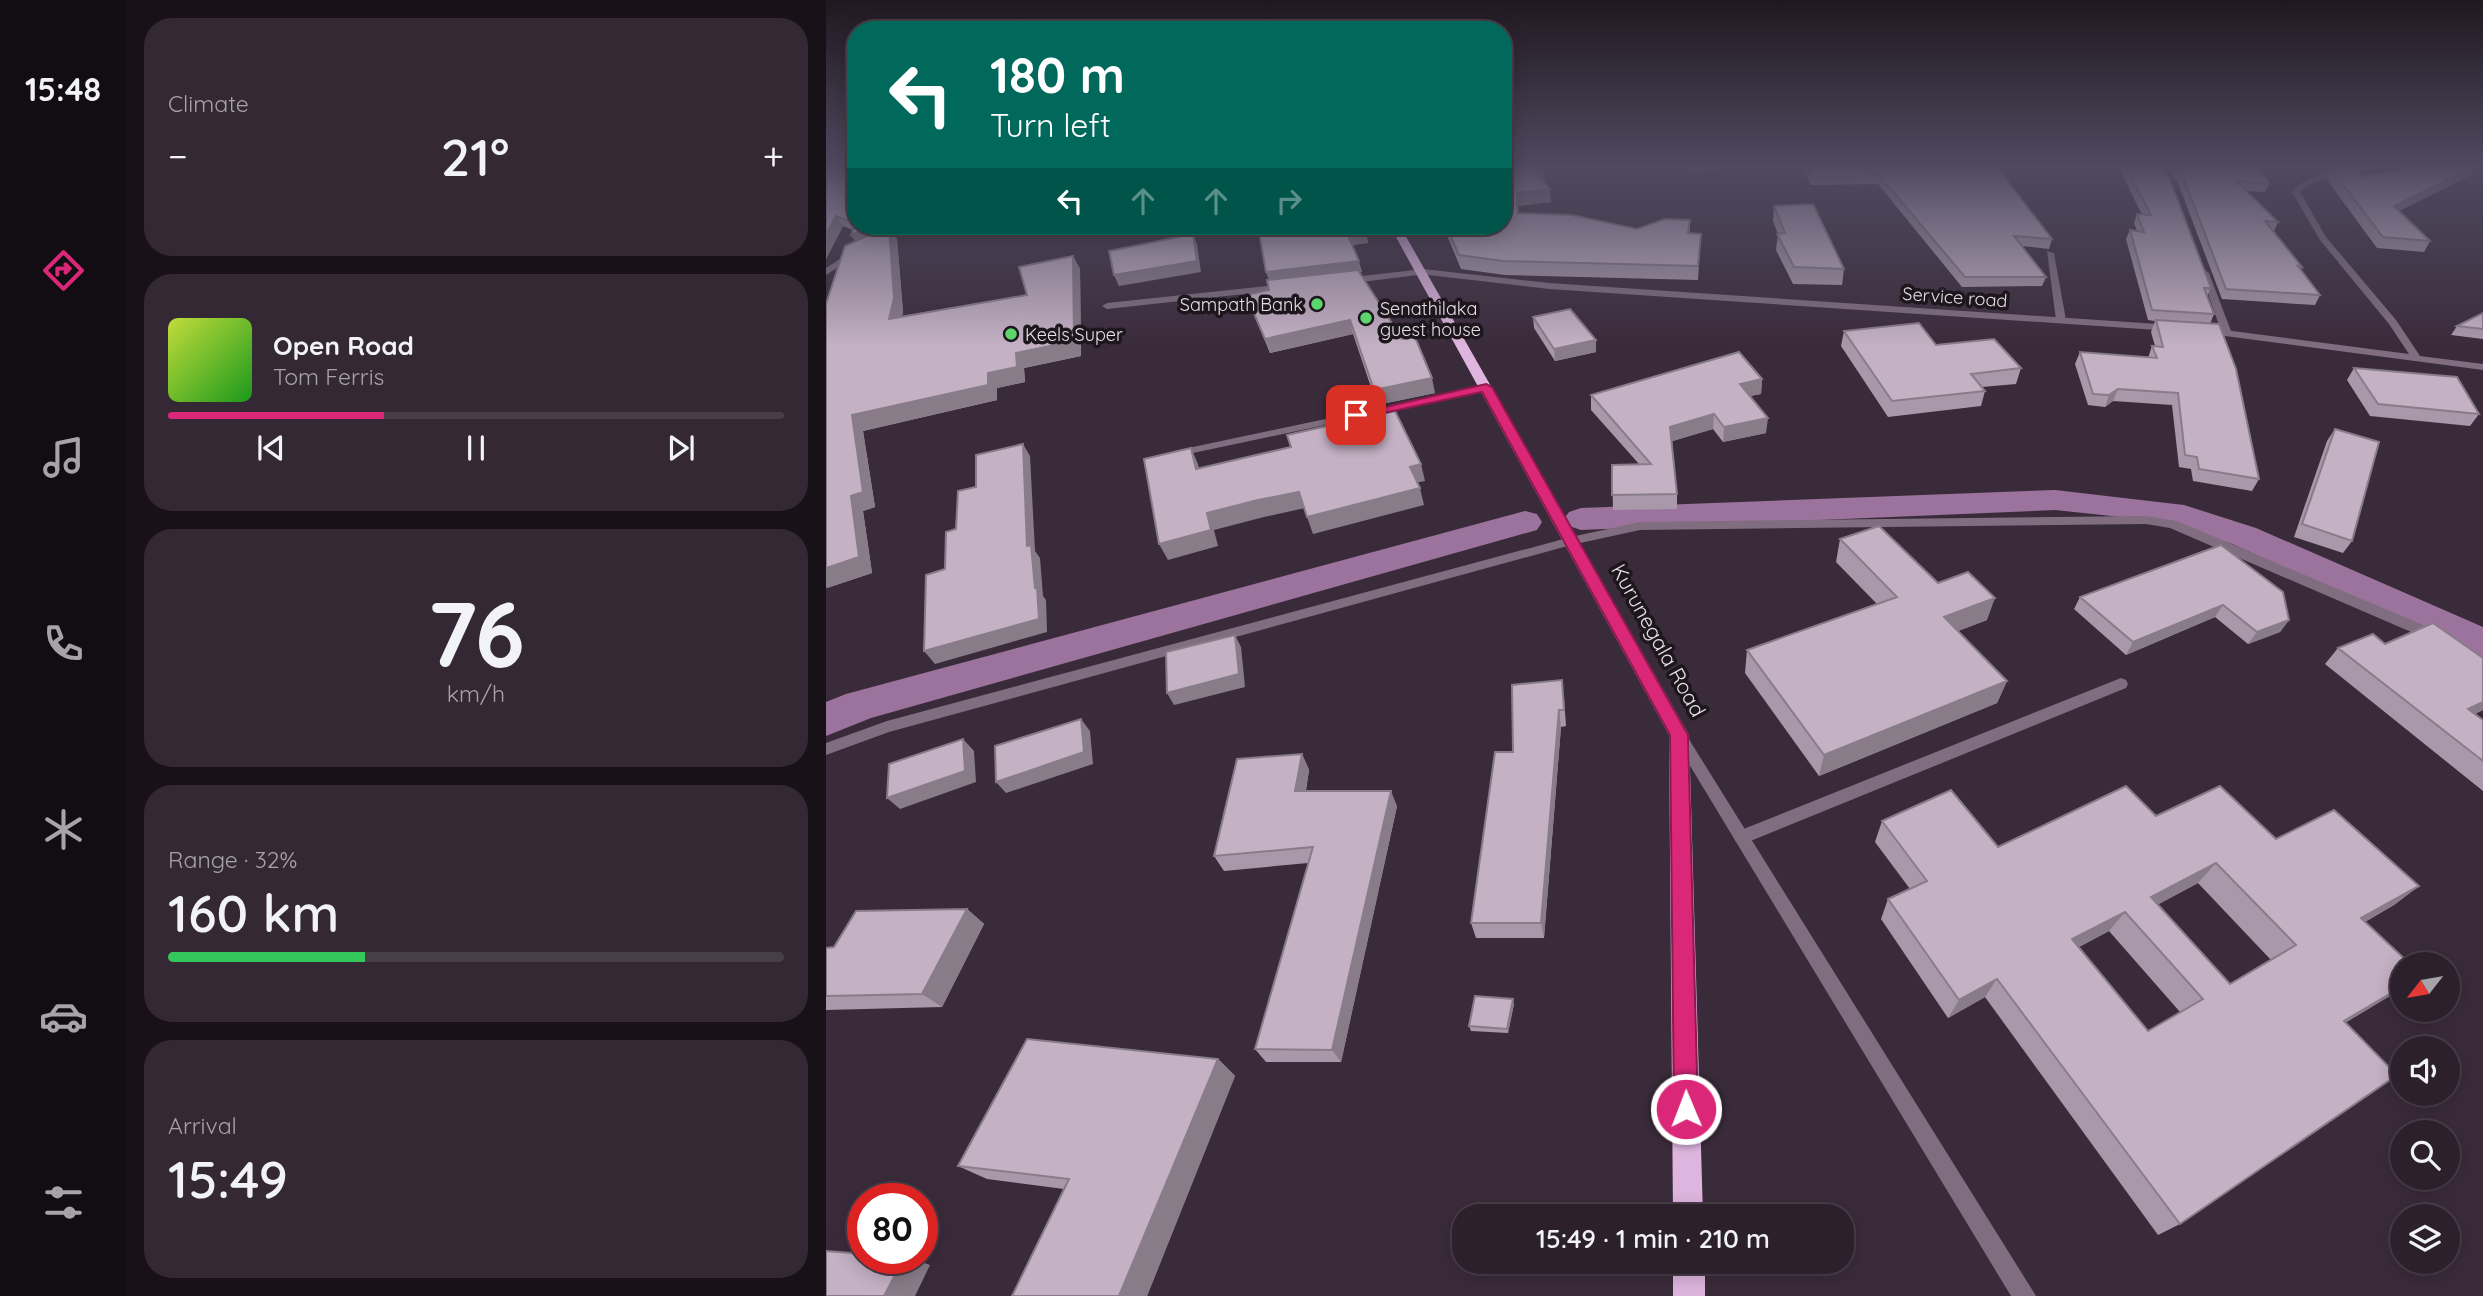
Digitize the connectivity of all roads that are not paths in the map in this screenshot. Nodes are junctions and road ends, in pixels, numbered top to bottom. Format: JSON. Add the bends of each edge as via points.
{"nodes":[{"id":1,"x":2316,"y":226,"type":"edge"},
{"id":2,"x":894,"y":235,"type":"edge"},
{"id":3,"x":1400,"y":235,"type":"edge"},
{"id":4,"x":2050,"y":253,"type":"edge"},
{"id":5,"x":2199,"y":257,"type":"edge"},
{"id":6,"x":826,"y":272,"type":"edge"},
{"id":7,"x":1423,"y":272,"type":"junction"},
{"id":8,"x":1340,"y":281,"type":"edge"},
{"id":9,"x":1299,"y":286,"type":"edge"},
{"id":10,"x":1107,"y":306,"type":"dead end"},
{"id":11,"x":2061,"y":320,"type":"junction"},
{"id":12,"x":2226,"y":331,"type":"junction"},
{"id":13,"x":2416,"y":358,"type":"junction"},
{"id":14,"x":2483,"y":367,"type":"edge"},
{"id":15,"x":1486,"y":387,"type":"junction"},
{"id":16,"x":1162,"y":456,"type":"edge"},
{"id":17,"x":1571,"y":541,"type":"junction"},
{"id":18,"x":2450,"y":643,"type":"edge"},
{"id":19,"x":2121,"y":684,"type":"dead end"},
{"id":20,"x":1679,"y":735,"type":"junction"},
{"id":21,"x":826,"y":749,"type":"edge"},
{"id":22,"x":1742,"y":837,"type":"junction"},
{"id":23,"x":1688,"y":1204,"type":"edge"},
{"id":24,"x":1689,"y":1274,"type":"edge"},
{"id":25,"x":1689,"y":1296,"type":"edge"},
{"id":26,"x":2024,"y":1296,"type":"edge"}],
"edges":[{"from":1,"to":13,"type":"street"},
{"from":2,"to":6,"type":"street","via":[[844,258]]},
{"from":3,"to":7,"type":"highway","name":"Kurunegala Road"},
{"from":4,"to":11,"type":"street"},
{"from":5,"to":12,"type":"street"},
{"from":7,"to":8,"type":"street","name":"Service road"},
{"from":7,"to":11,"type":"street","name":"Service road","via":[[1563,287]]},
{"from":7,"to":15,"type":"highway","name":"Kurunegala Road"},
{"from":9,"to":10,"type":"street"},
{"from":11,"to":12,"type":"street","name":"Service road"},
{"from":12,"to":13,"type":"street","name":"Service road"},
{"from":13,"to":14,"type":"street","name":"Service road"},
{"from":15,"to":16,"type":"street"},
{"from":15,"to":17,"type":"highway","name":"Kurunegala Road"},
{"from":17,"to":18,"type":"street","via":[[1640,526],[1700,523],[2146,520],[2173,524]]},
{"from":17,"to":20,"type":"highway","name":"Kurunegala Road"},
{"from":17,"to":21,"type":"street","via":[[887,727]]},
{"from":19,"to":22,"type":"street"},
{"from":20,"to":22,"type":"street"},
{"from":20,"to":23,"type":"highway","name":"Kurunegala Road"},
{"from":22,"to":26,"type":"street"},
{"from":24,"to":25,"type":"highway"}]}
